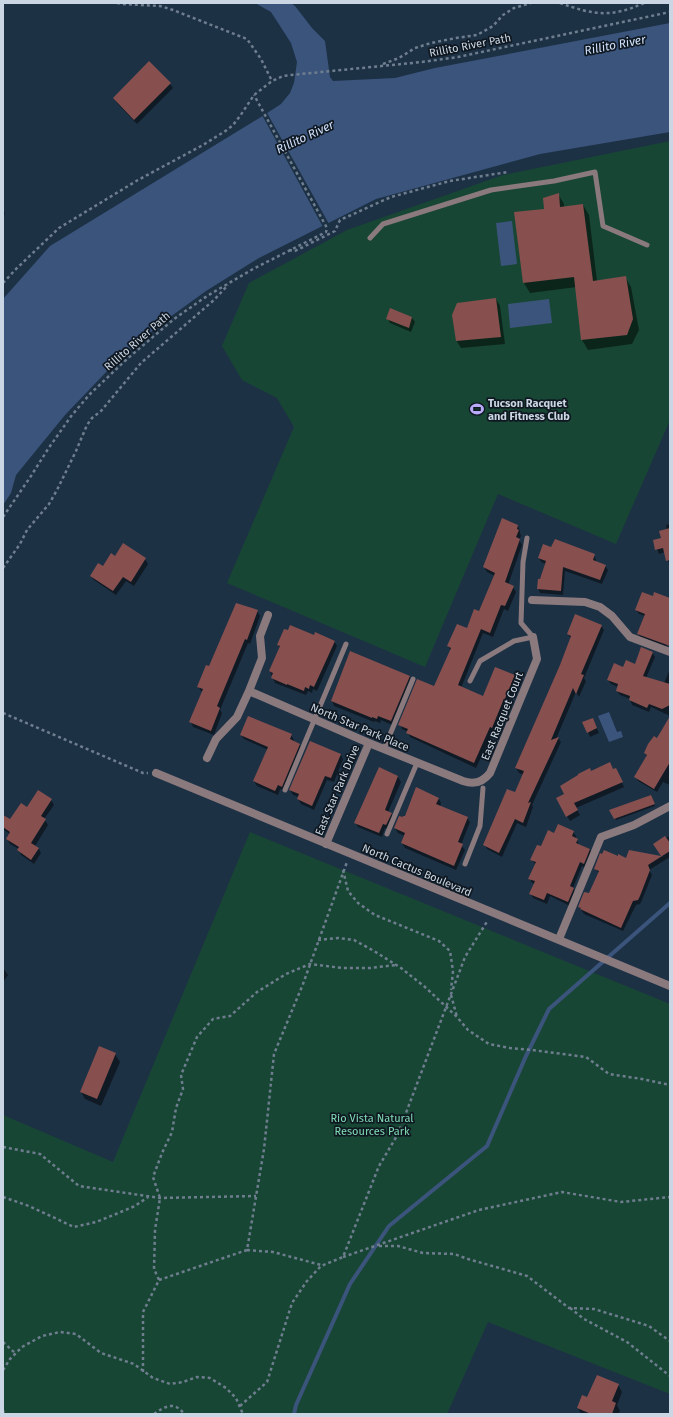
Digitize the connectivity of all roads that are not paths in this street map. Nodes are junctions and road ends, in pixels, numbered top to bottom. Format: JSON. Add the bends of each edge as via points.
{"nodes":[{"id":1,"x":370,"y":238,"type":"dead end"},
{"id":2,"x":648,"y":245,"type":"dead end"},
{"id":3,"x":527,"y":538,"type":"dead end"},
{"id":4,"x":532,"y":600,"type":"dead end"},
{"id":5,"x":268,"y":615,"type":"dead end"},
{"id":6,"x":533,"y":637,"type":"junction"},
{"id":7,"x":346,"y":644,"type":"dead end"},
{"id":8,"x":670,"y":652,"type":"edge"},
{"id":9,"x":413,"y":679,"type":"dead end"},
{"id":10,"x":470,"y":680,"type":"dead end"},
{"id":11,"x":249,"y":691,"type":"junction"},
{"id":12,"x":314,"y":720,"type":"junction"},
{"id":13,"x":369,"y":743,"type":"junction"},
{"id":14,"x":384,"y":749,"type":"junction"},
{"id":15,"x":207,"y":758,"type":"dead end"},
{"id":16,"x":417,"y":763,"type":"junction"},
{"id":17,"x":156,"y":773,"type":"road end"},
{"id":18,"x":481,"y":785,"type":"junction"},
{"id":19,"x":285,"y":790,"type":"dead end"},
{"id":20,"x":670,"y":806,"type":"edge"},
{"id":21,"x":387,"y":834,"type":"dead end"},
{"id":22,"x":326,"y":844,"type":"junction"},
{"id":23,"x":465,"y":864,"type":"dead end"},
{"id":24,"x":558,"y":939,"type":"junction"},
{"id":25,"x":670,"y":986,"type":"edge"}],
"edges":[{"from":1,"to":2,"type":"lane","via":[[383,224],[491,190],[595,172],[603,226]]},
{"from":3,"to":6,"type":"lane","via":[[523,562],[521,623]]},
{"from":4,"to":8,"type":"street","via":[[585,602],[600,607],[612,616],[630,637]]},
{"from":5,"to":11,"type":"street","via":[[260,636],[262,658]]},
{"from":6,"to":10,"type":"lane","via":[[514,641],[480,661]]},
{"from":6,"to":18,"type":"street","name":"East Racquet Court","via":[[538,659],[490,773]]},
{"from":7,"to":12,"type":"lane"},
{"from":9,"to":14,"type":"lane"},
{"from":11,"to":12,"type":"street","name":"North Star Park Place"},
{"from":11,"to":15,"type":"street","via":[[237,717],[216,739]]},
{"from":12,"to":13,"type":"street","name":"North Star Park Place"},
{"from":12,"to":19,"type":"lane"},
{"from":13,"to":14,"type":"street","name":"North Star Park Place"},
{"from":13,"to":22,"type":"street","name":"East Star Park Drive"},
{"from":14,"to":16,"type":"street","name":"North Star Park Place"},
{"from":16,"to":18,"type":"street","name":"North Star Park Place","via":[[471,784]]},
{"from":16,"to":21,"type":"lane"},
{"from":17,"to":22,"type":"street","name":"North Cactus Boulevard"},
{"from":18,"to":23,"type":"lane","via":[[480,826]]},
{"from":20,"to":24,"type":"street","via":[[634,825],[601,837]]},
{"from":22,"to":24,"type":"street","name":"North Cactus Boulevard"},
{"from":24,"to":25,"type":"street","name":"North Cactus Boulevard"}]}
